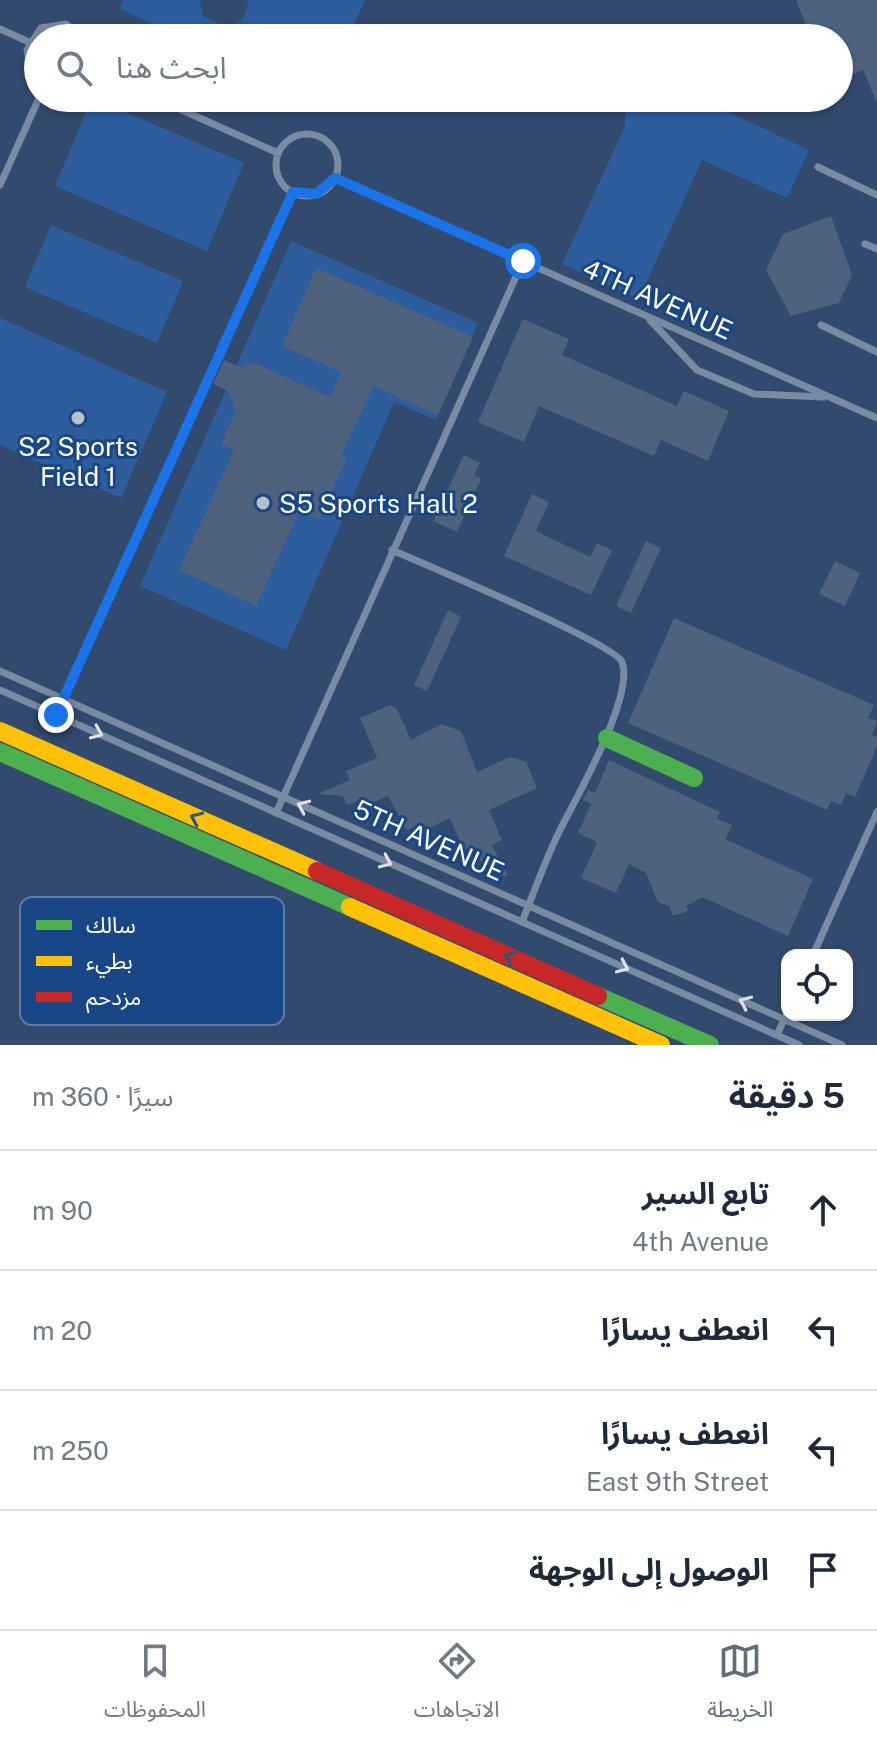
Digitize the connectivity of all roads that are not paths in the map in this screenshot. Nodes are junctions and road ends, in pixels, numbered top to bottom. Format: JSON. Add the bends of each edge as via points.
{"nodes":[{"id":1,"x":0,"y":29,"type":"edge"},
{"id":2,"x":24,"y":40,"type":"edge"},
{"id":3,"x":33,"y":112,"type":"edge"},
{"id":4,"x":186,"y":112,"type":"edge"},
{"id":5,"x":278,"y":153,"type":"junction"},
{"id":6,"x":818,"y":167,"type":"dead end"},
{"id":7,"x":335,"y":178,"type":"junction"},
{"id":8,"x":0,"y":185,"type":"edge"},
{"id":9,"x":293,"y":192,"type":"junction"},
{"id":10,"x":877,"y":195,"type":"edge"},
{"id":11,"x":865,"y":244,"type":"dead end"},
{"id":12,"x":877,"y":249,"type":"edge"},
{"id":13,"x":523,"y":261,"type":"junction"},
{"id":14,"x":646,"y":316,"type":"junction"},
{"id":15,"x":821,"y":325,"type":"dead end"},
{"id":16,"x":877,"y":352,"type":"edge"},
{"id":17,"x":829,"y":397,"type":"junction"},
{"id":18,"x":877,"y":418,"type":"edge"},
{"id":19,"x":392,"y":550,"type":"junction"},
{"id":20,"x":0,"y":671,"type":"edge"},
{"id":21,"x":0,"y":690,"type":"edge"},
{"id":22,"x":64,"y":700,"type":"junction"},
{"id":23,"x":56,"y":715,"type":"junction"},
{"id":24,"x":0,"y":731,"type":"edge"},
{"id":25,"x":607,"y":738,"type":"junction"},
{"id":26,"x":0,"y":752,"type":"edge"},
{"id":27,"x":694,"y":778,"type":"dead end"},
{"id":28,"x":281,"y":796,"type":"junction"},
{"id":29,"x":877,"y":812,"type":"edge"},
{"id":30,"x":276,"y":813,"type":"junction"},
{"id":31,"x":528,"y":906,"type":"junction"},
{"id":32,"x":522,"y":922,"type":"junction"},
{"id":33,"x":816,"y":949,"type":"edge"},
{"id":34,"x":781,"y":1014,"type":"edge"},
{"id":35,"x":784,"y":1021,"type":"edge"},
{"id":36,"x":796,"y":1021,"type":"edge"},
{"id":37,"x":777,"y":1035,"type":"junction"},
{"id":38,"x":661,"y":1045,"type":"edge"},
{"id":39,"x":710,"y":1045,"type":"edge"},
{"id":40,"x":799,"y":1045,"type":"edge"},
{"id":41,"x":842,"y":1045,"type":"edge"}],
"edges":[{"from":1,"to":2,"type":"lane"},
{"from":3,"to":8,"type":"lane"},
{"from":4,"to":5,"type":"lane"},
{"from":5,"to":7,"type":"lane","via":[[297,135],[319,137],[334,152]]},
{"from":5,"to":9,"type":"lane","via":[[279,178]]},
{"from":6,"to":10,"type":"lane"},
{"from":7,"to":9,"type":"lane","via":[[316,194]]},
{"from":7,"to":13,"type":"lane","name":"4TH AVENUE"},
{"from":9,"to":22,"type":"lane"},
{"from":11,"to":12,"type":"lane"},
{"from":13,"to":14,"type":"lane","name":"4TH AVENUE"},
{"from":13,"to":19,"type":"lane"},
{"from":14,"to":17,"type":"lane","name":"4TH AVENUE"},
{"from":14,"to":17,"type":"lane","via":[[697,370],[754,394]]},
{"from":15,"to":16,"type":"lane"},
{"from":17,"to":18,"type":"lane","name":"4TH AVENUE"},
{"from":19,"to":25,"type":"lane","via":[[616,655],[623,678]]},
{"from":19,"to":28,"type":"lane"},
{"from":20,"to":22,"type":"lane","name":"5TH AVENUE"},
{"from":21,"to":23,"type":"lane","name":"5TH AVENUE"},
{"from":22,"to":23,"type":"lane"},
{"from":22,"to":28,"type":"lane","name":"5TH AVENUE"},
{"from":23,"to":30,"type":"lane","name":"5TH AVENUE","one_way":true},
{"from":39,"to":24,"type":"main road","one_way":true},
{"from":25,"to":27,"type":"main road"},
{"from":25,"to":31,"type":"lane"},
{"from":26,"to":38,"type":"main road"},
{"from":28,"to":30,"type":"lane"},
{"from":31,"to":28,"type":"lane","name":"5TH AVENUE","one_way":true},
{"from":29,"to":33,"type":"lane"},
{"from":30,"to":32,"type":"lane","name":"5TH AVENUE","one_way":true},
{"from":31,"to":32,"type":"lane"},
{"from":34,"to":31,"type":"lane","name":"5TH AVENUE","one_way":true},
{"from":32,"to":37,"type":"lane","name":"5TH AVENUE","one_way":true},
{"from":35,"to":37,"type":"lane"},
{"from":36,"to":41,"type":"lane","name":"5TH AVENUE"},
{"from":37,"to":40,"type":"lane","name":"5TH AVENUE"}]}
